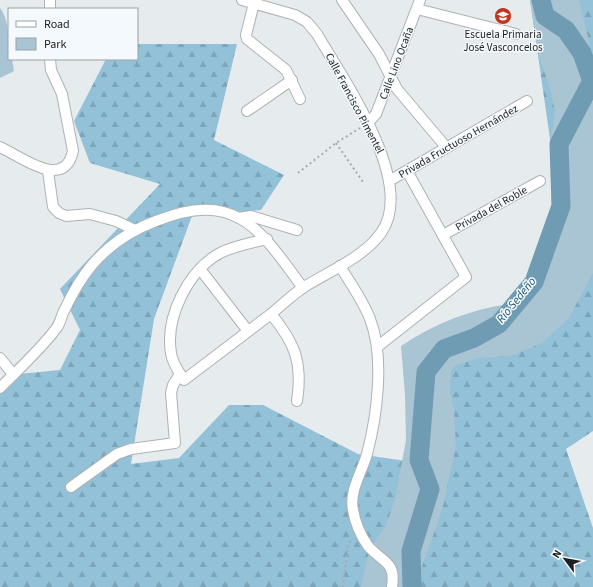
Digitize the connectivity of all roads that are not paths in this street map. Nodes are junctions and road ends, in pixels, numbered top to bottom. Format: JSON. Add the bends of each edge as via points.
{"nodes":[{"id":1,"x":242,"y":0,"type":"edge"},
{"id":2,"x":342,"y":0,"type":"edge"},
{"id":3,"x":254,"y":3,"type":"junction"},
{"id":4,"x":419,"y":4,"type":"edge"},
{"id":5,"x":516,"y":34,"type":"dead end"},
{"id":6,"x":50,"y":60,"type":"edge"},
{"id":7,"x":391,"y":78,"type":"junction"},
{"id":8,"x":292,"y":80,"type":"junction"},
{"id":9,"x":300,"y":100,"type":"dead end"},
{"id":10,"x":528,"y":101,"type":"dead end"},
{"id":11,"x":247,"y":111,"type":"dead end"},
{"id":12,"x":368,"y":123,"type":"junction"},
{"id":13,"x":446,"y":147,"type":"junction"},
{"id":14,"x":0,"y":148,"type":"edge"},
{"id":15,"x":407,"y":170,"type":"junction"},
{"id":16,"x":48,"y":171,"type":"junction"},
{"id":17,"x":389,"y":181,"type":"junction"},
{"id":18,"x":540,"y":182,"type":"dead end"},
{"id":19,"x":239,"y":218,"type":"junction"},
{"id":20,"x":135,"y":230,"type":"junction"},
{"id":21,"x":296,"y":230,"type":"dead end"},
{"id":22,"x":443,"y":235,"type":"junction"},
{"id":23,"x":267,"y":239,"type":"junction"},
{"id":24,"x":340,"y":266,"type":"junction"},
{"id":25,"x":200,"y":269,"type":"junction"},
{"id":26,"x":303,"y":288,"type":"junction"},
{"id":27,"x":271,"y":314,"type":"junction"},
{"id":28,"x":248,"y":331,"type":"junction"},
{"id":29,"x":377,"y":347,"type":"junction"},
{"id":30,"x":0,"y":358,"type":"edge"},
{"id":31,"x":13,"y":374,"type":"junction"},
{"id":32,"x":180,"y":374,"type":"junction"},
{"id":33,"x":0,"y":388,"type":"edge"},
{"id":34,"x":297,"y":401,"type":"dead end"},
{"id":35,"x":71,"y":487,"type":"dead end"},
{"id":36,"x":392,"y":587,"type":"edge"}],
"edges":[{"from":1,"to":3,"type":"street","name":"Calle Francisco Pimentel"},
{"from":2,"to":7,"type":"street","via":[[379,54]]},
{"from":3,"to":8,"type":"street","via":[[247,39],[282,65]]},
{"from":3,"to":12,"type":"street","name":"Calle Francisco Pimentel","via":[[282,10],[307,22],[317,34]]},
{"from":4,"to":5,"type":"street"},
{"from":4,"to":7,"type":"street","name":"Calle Lino Ocaña"},
{"from":6,"to":16,"type":"street","via":[[51,70],[62,94],[73,151],[67,165],[58,170]]},
{"from":7,"to":12,"type":"street","name":"Calle Lino Ocaña","via":[[376,114]]},
{"from":7,"to":13,"type":"street","via":[[397,89]]},
{"from":8,"to":9,"type":"street"},
{"from":8,"to":11,"type":"street"},
{"from":10,"to":13,"type":"street","name":"Privada Fructuoso Hernández"},
{"from":12,"to":17,"type":"street","name":"Calle Francisco Pimentel","via":[[381,151]]},
{"from":13,"to":15,"type":"street","name":"Privada Fructuoso Hernández"},
{"from":14,"to":16,"type":"street"},
{"from":15,"to":17,"type":"street","name":"Privada Fructuoso Hernández"},
{"from":15,"to":22,"type":"street"},
{"from":16,"to":20,"type":"street","via":[[53,207],[58,213],[66,216],[90,214],[116,221]]},
{"from":17,"to":24,"type":"street","name":"Calle Francisco Pimentel","via":[[390,209],[381,233],[372,243]]},
{"from":18,"to":22,"type":"street","name":"Privada del Roble"},
{"from":19,"to":20,"type":"street","via":[[209,209],[178,212]]},
{"from":19,"to":21,"type":"street","via":[[251,216]]},
{"from":19,"to":23,"type":"street"},
{"from":20,"to":31,"type":"street","via":[[92,264],[53,332]]},
{"from":22,"to":29,"type":"street","via":[[466,278]]},
{"from":23,"to":25,"type":"street","via":[[220,253]]},
{"from":23,"to":26,"type":"street"},
{"from":24,"to":26,"type":"street","name":"Calle Francisco Pimentel"},
{"from":24,"to":29,"type":"street","via":[[371,320]]},
{"from":25,"to":28,"type":"street"},
{"from":25,"to":32,"type":"street","via":[[181,298],[170,335],[171,353]]},
{"from":26,"to":27,"type":"street","name":"Calle Francisco Pimentel"},
{"from":27,"to":28,"type":"street","name":"Calle Francisco Pimentel"},
{"from":27,"to":34,"type":"street","via":[[292,344],[299,363]]},
{"from":28,"to":32,"type":"street","name":"Calle Francisco Pimentel","via":[[184,380]]},
{"from":29,"to":36,"type":"street","via":[[378,380],[372,436],[352,500],[360,532],[367,544],[392,569]]},
{"from":30,"to":31,"type":"street"},
{"from":31,"to":33,"type":"street"},
{"from":32,"to":35,"type":"street","via":[[171,393],[175,443],[131,449],[117,454]]}]}
